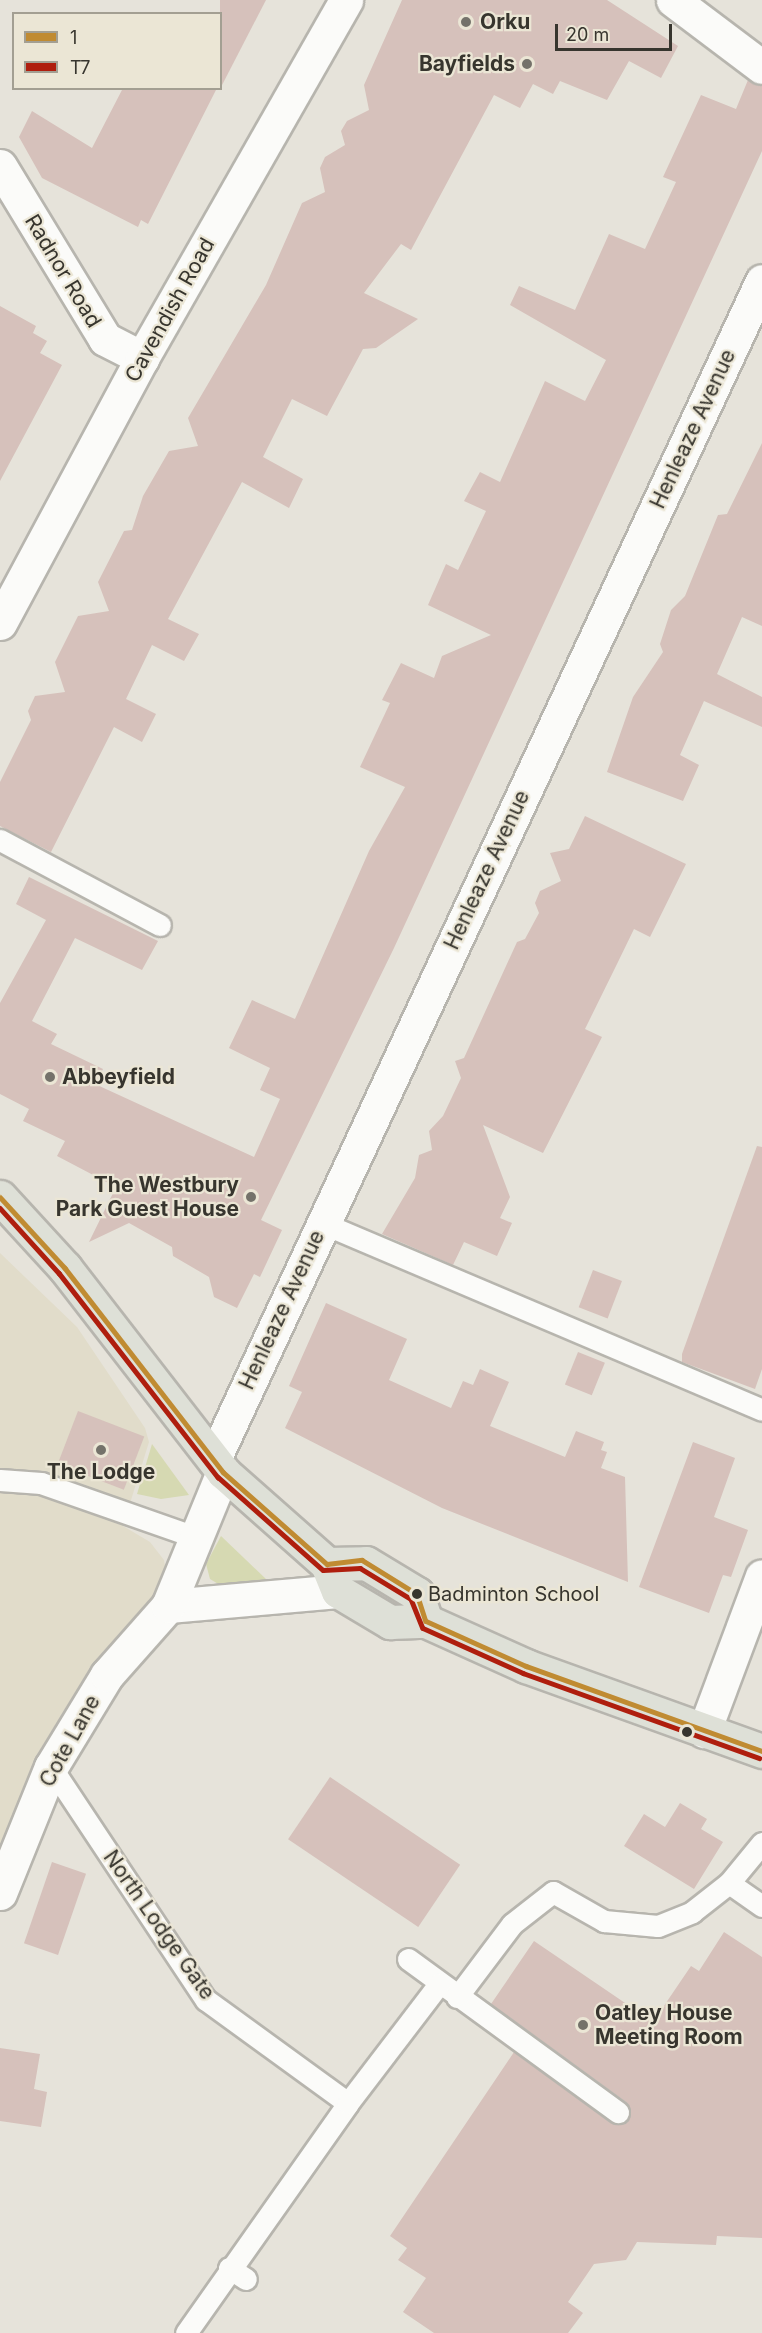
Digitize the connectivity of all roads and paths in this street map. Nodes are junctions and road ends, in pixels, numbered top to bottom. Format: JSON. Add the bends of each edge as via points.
{"nodes":[{"id":1,"x":346,"y":0,"type":"edge"},
{"id":2,"x":673,"y":0,"type":"edge"},
{"id":3,"x":762,"y":67,"type":"edge"},
{"id":4,"x":0,"y":166,"type":"edge"},
{"id":5,"x":762,"y":281,"type":"edge"},
{"id":6,"x":142,"y":358,"type":"junction"},
{"id":7,"x":0,"y":623,"type":"edge"},
{"id":8,"x":0,"y":840,"type":"edge"},
{"id":9,"x":160,"y":925,"type":"dead end"},
{"id":10,"x":0,"y":1197,"type":"edge"},
{"id":11,"x":322,"y":1223,"type":"junction"},
{"id":12,"x":762,"y":1410,"type":"edge"},
{"id":13,"x":218,"y":1465,"type":"junction"},
{"id":14,"x":0,"y":1480,"type":"edge"},
{"id":15,"x":195,"y":1537,"type":"junction"},
{"id":16,"x":762,"y":1576,"type":"edge"},
{"id":17,"x":332,"y":1578,"type":"junction"},
{"id":18,"x":168,"y":1606,"type":"junction"},
{"id":19,"x":704,"y":1731,"type":"junction"},
{"id":20,"x":762,"y":1751,"type":"edge"},
{"id":21,"x":51,"y":1767,"type":"junction"},
{"id":22,"x":762,"y":1843,"type":"edge"},
{"id":23,"x":729,"y":1883,"type":"junction"},
{"id":24,"x":0,"y":1893,"type":"edge"},
{"id":25,"x":762,"y":1906,"type":"edge"},
{"id":26,"x":408,"y":1959,"type":"dead end"},
{"id":27,"x":440,"y":1984,"type":"junction"},
{"id":28,"x":457,"y":1997,"type":"junction"},
{"id":29,"x":348,"y":2103,"type":"junction"},
{"id":30,"x":618,"y":2112,"type":"dead end"},
{"id":31,"x":186,"y":2333,"type":"edge"}],
"edges":[{"from":1,"to":6,"type":"street","name":"Cavendish Road"},
{"from":2,"to":3,"type":"street"},
{"from":4,"to":6,"type":"street","name":"Radnor Road","via":[[105,339]]},
{"from":5,"to":11,"type":"street","name":"Henleaze Avenue"},
{"from":6,"to":7,"type":"street","name":"Cavendish Road"},
{"from":8,"to":9,"type":"lane"},
{"from":10,"to":13,"type":"main road","via":[[65,1268]]},
{"from":11,"to":12,"type":"lane"},
{"from":11,"to":13,"type":"street","name":"Henleaze Avenue","via":[[317,1260]]},
{"from":13,"to":15,"type":"street","name":"Cote Lane"},
{"from":13,"to":17,"type":"main road"},
{"from":14,"to":15,"type":"lane","via":[[41,1483]]},
{"from":15,"to":18,"type":"street","name":"Cote Lane"},
{"from":16,"to":19,"type":"street"},
{"from":17,"to":18,"type":"street"},
{"from":17,"to":19,"type":"main road","via":[[366,1563],[417,1594],[426,1621],[526,1666]]},
{"from":18,"to":21,"type":"street","name":"Cote Lane","via":[[107,1676]]},
{"from":19,"to":20,"type":"main road"},
{"from":21,"to":24,"type":"street","name":"Cote Lane"},
{"from":21,"to":29,"type":"lane","name":"North Lodge Gate","via":[[206,2000],[301,2079]]},
{"from":22,"to":23,"type":"lane"},
{"from":23,"to":25,"type":"lane"},
{"from":23,"to":28,"type":"lane","via":[[692,1912],[658,1926],[604,1921],[553,1892],[512,1924]]},
{"from":26,"to":27,"type":"lane"},
{"from":27,"to":28,"type":"lane"},
{"from":27,"to":29,"type":"lane"},
{"from":28,"to":30,"type":"lane"},
{"from":29,"to":31,"type":"lane","via":[[238,2274]]}]}
